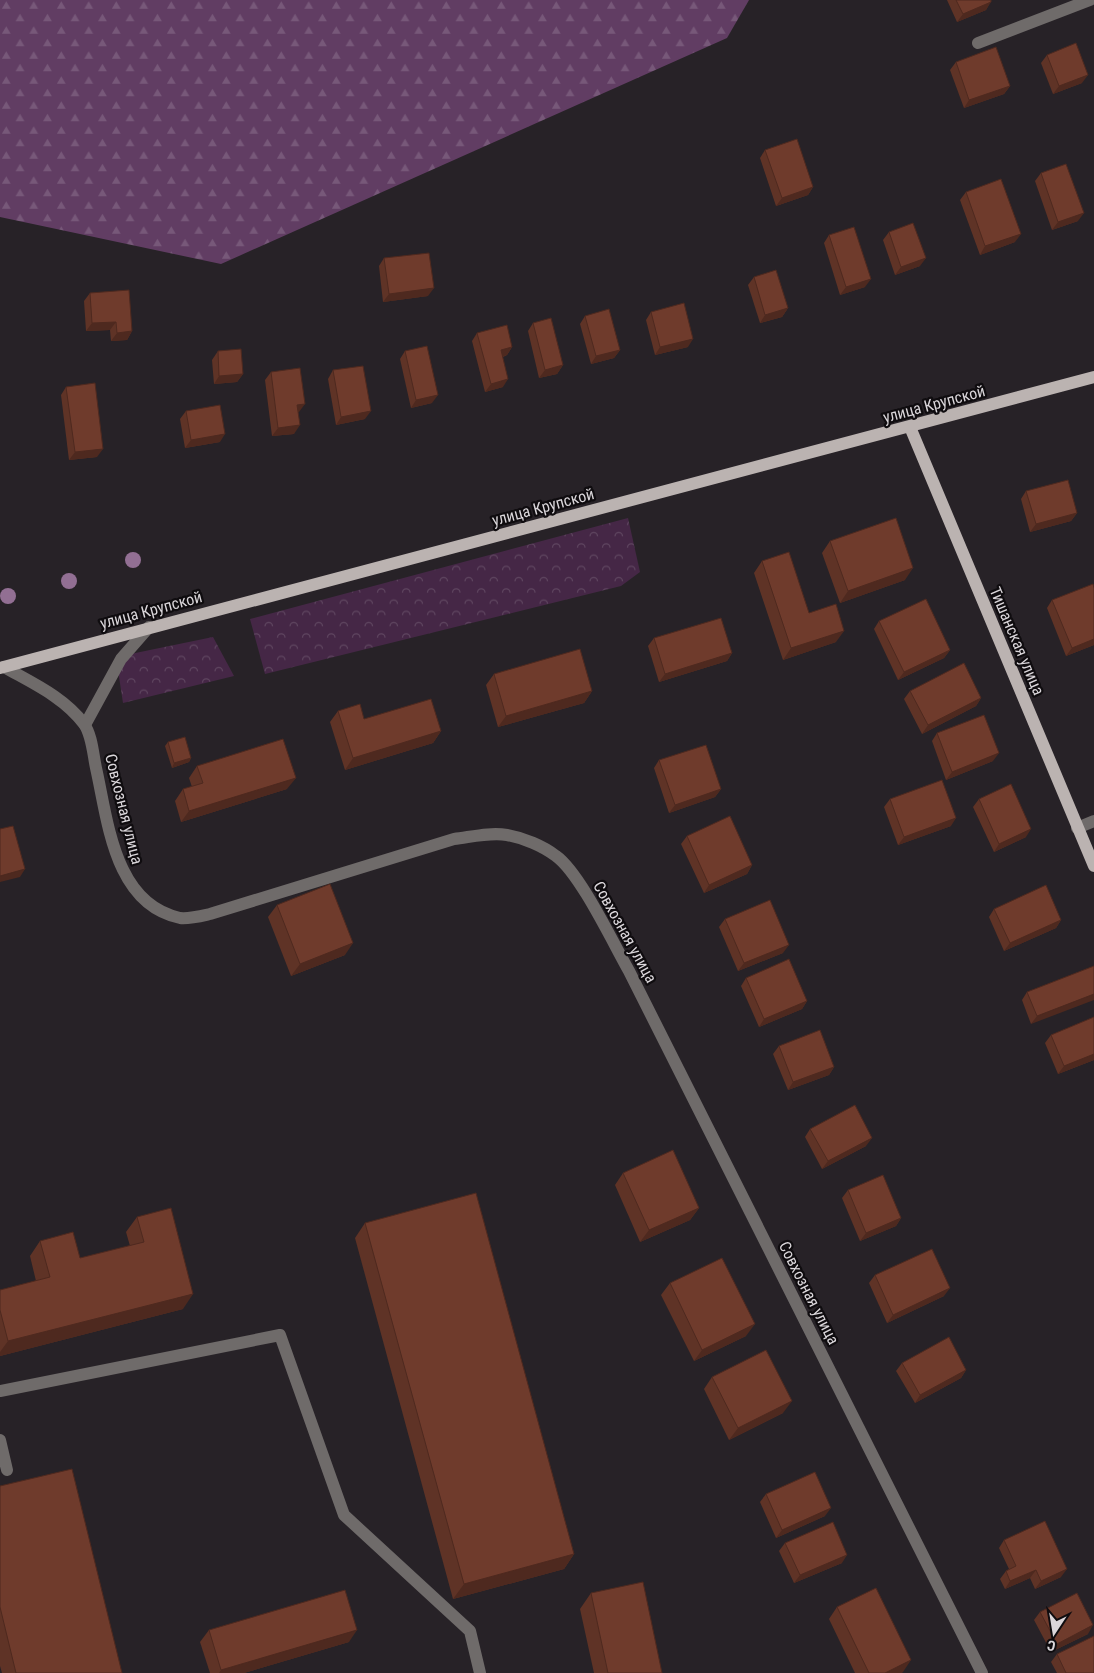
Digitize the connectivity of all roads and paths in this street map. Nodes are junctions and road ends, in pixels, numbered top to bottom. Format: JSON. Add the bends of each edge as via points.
{"nodes":[{"id":1,"x":1090,"y":0,"type":"edge"},
{"id":2,"x":978,"y":43,"type":"dead end"},
{"id":3,"x":1094,"y":377,"type":"edge"},
{"id":4,"x":910,"y":427,"type":"junction"},
{"id":5,"x":149,"y":627,"type":"junction"},
{"id":6,"x":2,"y":667,"type":"edge"},
{"id":7,"x":85,"y":725,"type":"junction"},
{"id":8,"x":1094,"y":821,"type":"edge"},
{"id":9,"x":1077,"y":828,"type":"junction"},
{"id":10,"x":1094,"y":866,"type":"edge"},
{"id":11,"x":0,"y":1391,"type":"edge"},
{"id":12,"x":0,"y":1440,"type":"edge"},
{"id":13,"x":7,"y":1470,"type":"dead end"},
{"id":14,"x":480,"y":1673,"type":"edge"},
{"id":15,"x":982,"y":1673,"type":"edge"}],
"edges":[{"from":1,"to":2,"type":"street"},
{"from":3,"to":4,"type":"main road","name":"улица Крупской"},
{"from":4,"to":5,"type":"main road","name":"улица Крупской"},
{"from":4,"to":9,"type":"main road","name":"Тишанская улица"},
{"from":5,"to":6,"type":"main road","name":"улица Крупской"},
{"from":5,"to":7,"type":"street","via":[[121,659]]},
{"from":6,"to":7,"type":"street","via":[[41,686]]},
{"from":7,"to":15,"type":"street","name":"Совхозная улица","via":[[110,831],[126,878],[151,905],[181,918],[210,914],[464,838],[506,835],[542,847],[573,872],[629,971]]},
{"from":8,"to":9,"type":"street"},
{"from":9,"to":10,"type":"main road","name":"Тишанская улица"},
{"from":11,"to":14,"type":"street","via":[[280,1335],[344,1515],[470,1631]]},
{"from":12,"to":13,"type":"street"}]}
